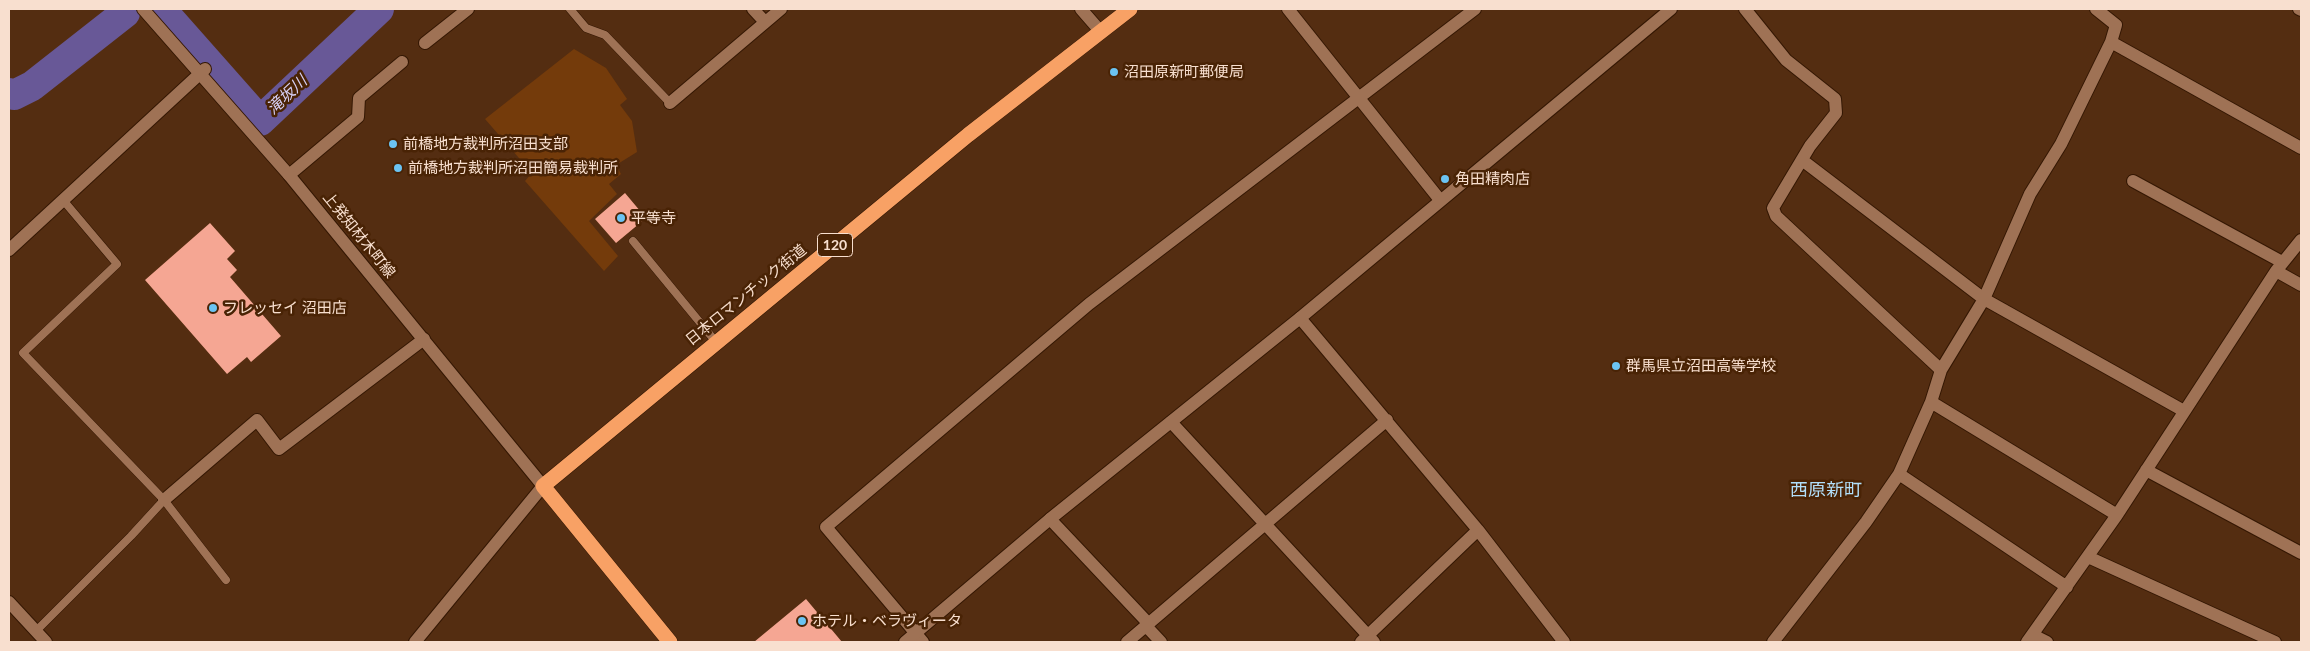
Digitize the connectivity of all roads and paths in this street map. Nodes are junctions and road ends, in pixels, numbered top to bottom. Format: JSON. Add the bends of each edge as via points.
{"nodes":[{"id":1,"x":143,"y":9,"type":"edge"},
{"id":2,"x":468,"y":9,"type":"edge"},
{"id":3,"x":570,"y":9,"type":"edge"},
{"id":4,"x":753,"y":9,"type":"edge"},
{"id":5,"x":781,"y":9,"type":"edge"},
{"id":6,"x":1081,"y":9,"type":"edge"},
{"id":7,"x":1130,"y":9,"type":"edge"},
{"id":8,"x":1288,"y":9,"type":"edge"},
{"id":9,"x":1475,"y":9,"type":"edge"},
{"id":10,"x":1671,"y":9,"type":"edge"},
{"id":11,"x":1745,"y":9,"type":"edge"},
{"id":12,"x":2096,"y":9,"type":"edge"},
{"id":13,"x":765,"y":22,"type":"junction"},
{"id":14,"x":1101,"y":32,"type":"junction"},
{"id":15,"x":2111,"y":42,"type":"junction"},
{"id":16,"x":425,"y":43,"type":"dead end"},
{"id":17,"x":402,"y":62,"type":"dead end"},
{"id":18,"x":203,"y":71,"type":"junction"},
{"id":19,"x":1359,"y":98,"type":"junction"},
{"id":20,"x":670,"y":104,"type":"joint"},
{"id":21,"x":2301,"y":148,"type":"edge"},
{"id":22,"x":1802,"y":160,"type":"junction"},
{"id":23,"x":289,"y":175,"type":"junction"},
{"id":24,"x":2133,"y":181,"type":"dead end"},
{"id":25,"x":63,"y":200,"type":"junction"},
{"id":26,"x":1440,"y":200,"type":"junction"},
{"id":27,"x":2301,"y":240,"type":"edge"},
{"id":28,"x":633,"y":242,"type":"dead end"},
{"id":29,"x":9,"y":250,"type":"edge"},
{"id":30,"x":2279,"y":267,"type":"junction"},
{"id":31,"x":2301,"y":285,"type":"edge"},
{"id":32,"x":1984,"y":299,"type":"junction"},
{"id":33,"x":1300,"y":318,"type":"junction"},
{"id":34,"x":424,"y":339,"type":"junction"},
{"id":35,"x":716,"y":342,"type":"junction"},
{"id":36,"x":1941,"y":370,"type":"junction"},
{"id":37,"x":1931,"y":402,"type":"junction"},
{"id":38,"x":2184,"y":411,"type":"junction"},
{"id":39,"x":1387,"y":420,"type":"junction"},
{"id":40,"x":1171,"y":422,"type":"junction"},
{"id":41,"x":2146,"y":470,"type":"junction"},
{"id":42,"x":1898,"y":474,"type":"junction"},
{"id":43,"x":543,"y":486,"type":"junction"},
{"id":44,"x":164,"y":500,"type":"junction"},
{"id":45,"x":2116,"y":515,"type":"junction"},
{"id":46,"x":1050,"y":519,"type":"junction"},
{"id":47,"x":1265,"y":524,"type":"junction"},
{"id":48,"x":1478,"y":530,"type":"junction"},
{"id":49,"x":2301,"y":553,"type":"edge"},
{"id":50,"x":2088,"y":557,"type":"junction"},
{"id":51,"x":226,"y":580,"type":"dead end"},
{"id":52,"x":2066,"y":588,"type":"junction"},
{"id":53,"x":11,"y":608,"type":"edge"},
{"id":54,"x":1148,"y":625,"type":"junction"},
{"id":55,"x":36,"y":631,"type":"junction"},
{"id":56,"x":919,"y":638,"type":"edge"},
{"id":57,"x":2030,"y":638,"type":"edge"},
{"id":58,"x":1367,"y":640,"type":"edge"},
{"id":59,"x":46,"y":642,"type":"edge"},
{"id":60,"x":415,"y":642,"type":"edge"},
{"id":61,"x":670,"y":642,"type":"edge"},
{"id":62,"x":905,"y":642,"type":"edge"},
{"id":63,"x":1128,"y":642,"type":"edge"},
{"id":64,"x":1161,"y":642,"type":"edge"},
{"id":65,"x":1564,"y":642,"type":"edge"},
{"id":66,"x":1772,"y":642,"type":"edge"},
{"id":67,"x":2046,"y":642,"type":"edge"},
{"id":68,"x":2275,"y":642,"type":"edge"}],
"edges":[{"from":1,"to":18,"type":"street","name":"上発知材木町線"},
{"from":2,"to":16,"type":"street"},
{"from":3,"to":20,"type":"lane","via":[[586,28],[605,35]]},
{"from":4,"to":13,"type":"street"},
{"from":5,"to":13,"type":"street"},
{"from":6,"to":14,"type":"street"},
{"from":7,"to":14,"type":"highway","name":"日本ロマンチック街道","number":"120"},
{"from":8,"to":19,"type":"street"},
{"from":9,"to":19,"type":"street"},
{"from":10,"to":26,"type":"street"},
{"from":11,"to":22,"type":"street","via":[[1786,60],[1835,99],[1836,113]]},
{"from":12,"to":15,"type":"street","via":[[2116,25]]},
{"from":13,"to":20,"type":"street"},
{"from":14,"to":35,"type":"highway","name":"日本ロマンチック街道","number":"120","via":[[968,135]]},
{"from":15,"to":21,"type":"street"},
{"from":15,"to":32,"type":"street","via":[[2061,144],[2030,194]]},
{"from":17,"to":23,"type":"street","via":[[358,98],[358,117]]},
{"from":18,"to":23,"type":"street","name":"上発知材木町線"},
{"from":18,"to":25,"type":"street"},
{"from":19,"to":26,"type":"street"},
{"from":19,"to":56,"type":"street","via":[[1089,304],[826,527]]},
{"from":22,"to":32,"type":"street"},
{"from":22,"to":36,"type":"street","via":[[1773,208],[1776,216]]},
{"from":23,"to":34,"type":"street","name":"上発知材木町線"},
{"from":24,"to":30,"type":"street"},
{"from":25,"to":29,"type":"street"},
{"from":25,"to":44,"type":"lane","via":[[117,264],[23,353]]},
{"from":26,"to":33,"type":"street"},
{"from":27,"to":30,"type":"street"},
{"from":28,"to":35,"type":"lane"},
{"from":30,"to":31,"type":"street"},
{"from":30,"to":38,"type":"street"},
{"from":32,"to":36,"type":"street"},
{"from":32,"to":38,"type":"street"},
{"from":33,"to":39,"type":"street"},
{"from":33,"to":40,"type":"street"},
{"from":34,"to":43,"type":"street","name":"上発知材木町線"},
{"from":34,"to":44,"type":"street","via":[[279,449],[257,420]]},
{"from":35,"to":43,"type":"highway","name":"日本ロマンチック街道","number":"120"},
{"from":36,"to":37,"type":"street"},
{"from":37,"to":42,"type":"street"},
{"from":37,"to":45,"type":"street"},
{"from":38,"to":41,"type":"street"},
{"from":39,"to":47,"type":"street"},
{"from":39,"to":48,"type":"street"},
{"from":40,"to":46,"type":"street"},
{"from":40,"to":47,"type":"street"},
{"from":41,"to":45,"type":"street"},
{"from":41,"to":49,"type":"street"},
{"from":42,"to":52,"type":"street"},
{"from":42,"to":66,"type":"street","via":[[1866,522]]},
{"from":43,"to":60,"type":"street"},
{"from":43,"to":61,"type":"highway"},
{"from":44,"to":51,"type":"lane"},
{"from":44,"to":55,"type":"lane"},
{"from":45,"to":50,"type":"street"},
{"from":46,"to":54,"type":"street"},
{"from":46,"to":56,"type":"street"},
{"from":47,"to":54,"type":"street"},
{"from":47,"to":58,"type":"street"},
{"from":48,"to":58,"type":"street"},
{"from":48,"to":65,"type":"street"},
{"from":50,"to":52,"type":"street"},
{"from":50,"to":68,"type":"street"},
{"from":52,"to":57,"type":"street"},
{"from":53,"to":55,"type":"street"},
{"from":54,"to":63,"type":"street"},
{"from":54,"to":64,"type":"street"},
{"from":55,"to":59,"type":"street"},
{"from":56,"to":62,"type":"street"},
{"from":57,"to":67,"type":"street"}]}
